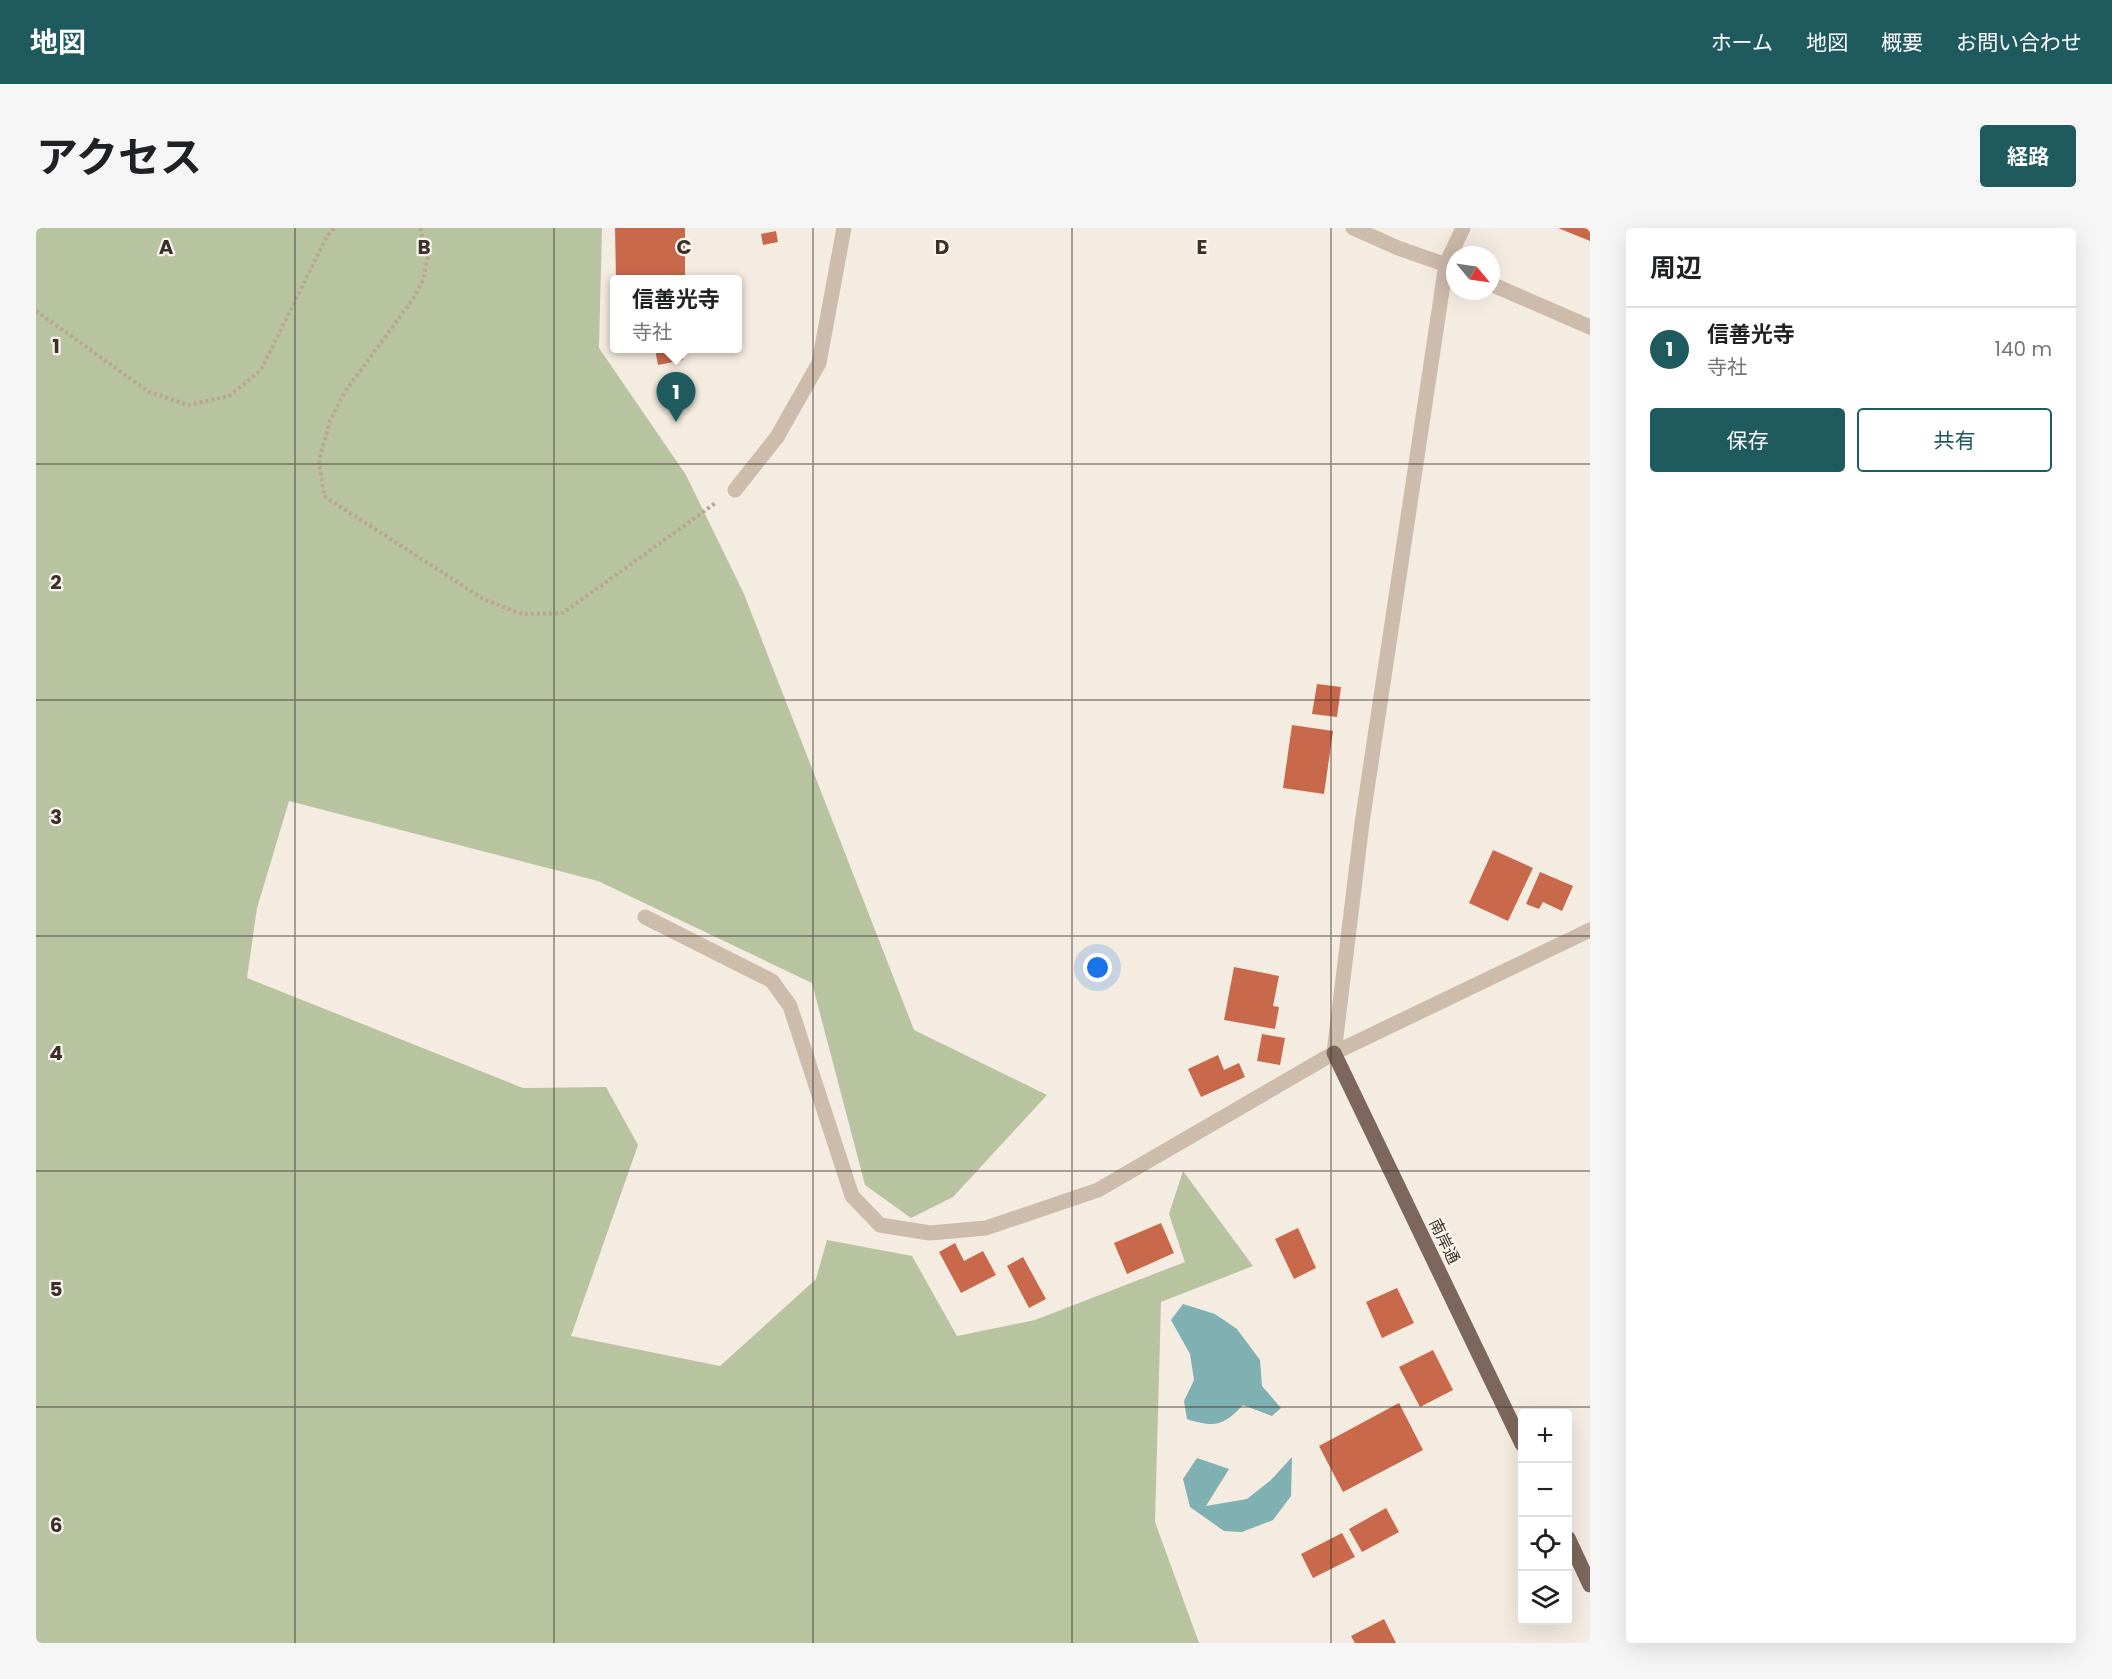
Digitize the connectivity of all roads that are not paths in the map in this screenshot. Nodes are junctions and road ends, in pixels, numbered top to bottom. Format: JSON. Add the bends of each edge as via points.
{"nodes":[{"id":1,"x":844,"y":228,"type":"edge"},
{"id":2,"x":1353,"y":228,"type":"edge"},
{"id":3,"x":1463,"y":228,"type":"edge"},
{"id":4,"x":1457,"y":246,"type":"edge"},
{"id":5,"x":1446,"y":264,"type":"edge"},
{"id":6,"x":1500,"y":288,"type":"edge"},
{"id":7,"x":1446,"y":297,"type":"edge"},
{"id":8,"x":1590,"y":327,"type":"edge"},
{"id":9,"x":735,"y":490,"type":"road end"},
{"id":10,"x":645,"y":917,"type":"dead end"},
{"id":11,"x":1590,"y":930,"type":"edge"},
{"id":12,"x":1334,"y":1053,"type":"junction"},
{"id":13,"x":1518,"y":1436,"type":"edge"},
{"id":14,"x":1572,"y":1547,"type":"edge"},
{"id":15,"x":1590,"y":1585,"type":"edge"}],
"edges":[{"from":1,"to":9,"type":"street","via":[[819,363],[777,437]]},
{"from":2,"to":5,"type":"street"},
{"from":3,"to":4,"type":"street"},
{"from":6,"to":8,"type":"street"},
{"from":7,"to":12,"type":"street","via":[[1364,811]]},
{"from":10,"to":12,"type":"street","via":[[772,981],[794,1016],[852,1196],[880,1225],[930,1233],[986,1228],[1098,1190]]},
{"from":11,"to":12,"type":"street"},
{"from":12,"to":13,"type":"main road","name":"南岸通"},
{"from":14,"to":15,"type":"main road"}]}
